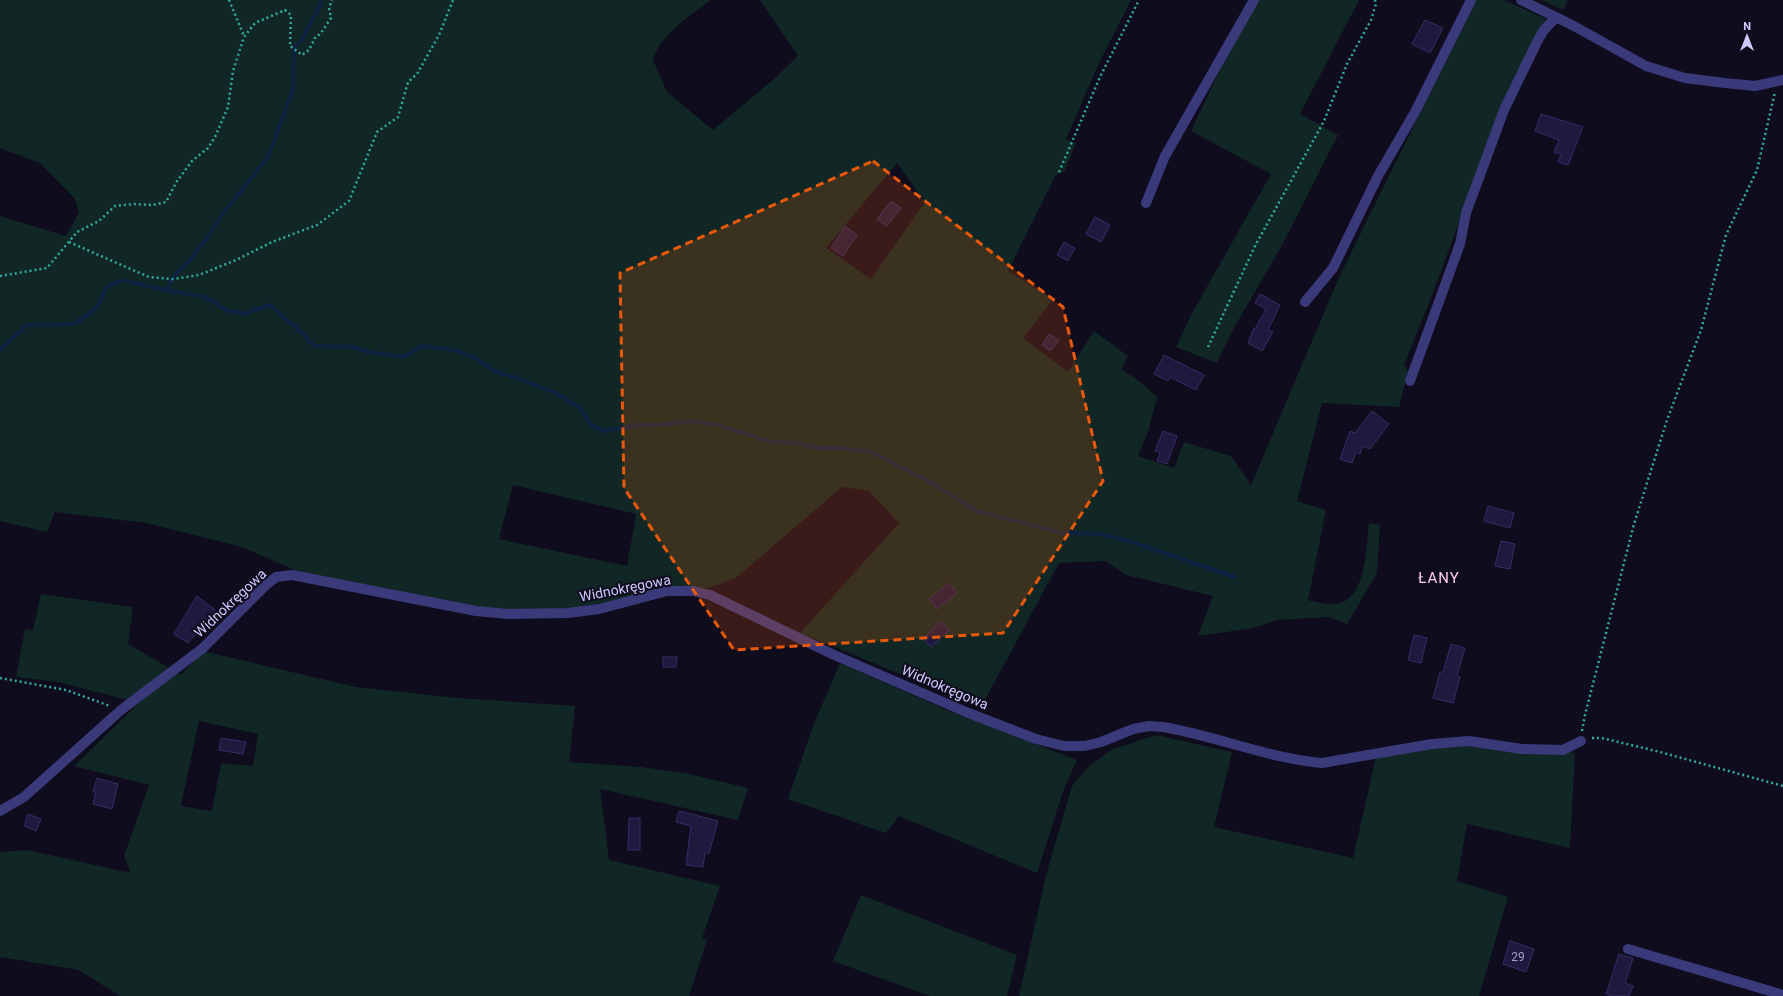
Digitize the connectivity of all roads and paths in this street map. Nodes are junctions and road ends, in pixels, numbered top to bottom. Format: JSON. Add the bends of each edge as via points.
{"nodes":[{"id":1,"x":229,"y":0,"type":"edge"},
{"id":2,"x":332,"y":0,"type":"edge"},
{"id":3,"x":453,"y":0,"type":"edge"},
{"id":4,"x":1140,"y":0,"type":"edge"},
{"id":5,"x":1254,"y":0,"type":"edge"},
{"id":6,"x":1375,"y":0,"type":"edge"},
{"id":7,"x":1471,"y":0,"type":"edge"},
{"id":8,"x":1521,"y":0,"type":"edge"},
{"id":9,"x":1556,"y":17,"type":"junction"},
{"id":10,"x":244,"y":37,"type":"junction"},
{"id":11,"x":1779,"y":81,"type":"edge"},
{"id":12,"x":1059,"y":172,"type":"dead end"},
{"id":13,"x":1146,"y":204,"type":"dead end"},
{"id":14,"x":69,"y":242,"type":"junction"},
{"id":15,"x":0,"y":277,"type":"edge"},
{"id":16,"x":1305,"y":302,"type":"dead end"},
{"id":17,"x":1208,"y":347,"type":"dead end"},
{"id":18,"x":1410,"y":381,"type":"dead end"},
{"id":19,"x":0,"y":678,"type":"edge"},
{"id":20,"x":122,"y":710,"type":"junction"},
{"id":21,"x":1581,"y":740,"type":"junction"},
{"id":22,"x":1783,"y":786,"type":"edge"},
{"id":23,"x":0,"y":811,"type":"edge"},
{"id":24,"x":1628,"y":949,"type":"dead end"},
{"id":25,"x":1781,"y":992,"type":"edge"}],
"edges":[{"from":1,"to":10,"type":"path"},
{"from":2,"to":10,"type":"path","via":[[329,8],[331,18],[309,50],[302,55],[290,46],[291,15],[284,10],[255,23]]},
{"from":3,"to":14,"type":"path","via":[[439,35],[417,74],[408,82],[398,117],[377,132],[349,201],[317,225],[199,275],[173,279],[149,277]]},
{"from":4,"to":12,"type":"path","via":[[1100,77]]},
{"from":5,"to":13,"type":"street","via":[[1165,156]]},
{"from":6,"to":17,"type":"path","via":[[1371,20],[1347,64],[1324,121],[1255,246]]},
{"from":7,"to":16,"type":"street","via":[[1415,112],[1378,176],[1333,268]]},
{"from":8,"to":9,"type":"street"},
{"from":9,"to":11,"type":"street","via":[[1646,66],[1685,78],[1755,86]]},
{"from":9,"to":18,"type":"street","via":[[1537,42],[1504,110],[1466,213],[1460,244]]},
{"from":10,"to":14,"type":"path","via":[[233,71],[228,107],[215,137],[208,148],[192,161],[180,176],[166,202],[115,206],[99,221],[77,232]]},
{"from":11,"to":21,"type":"path","via":[[1757,170],[1726,234],[1701,330],[1666,420],[1634,524],[1585,715]]},
{"from":14,"to":15,"type":"path","via":[[47,268]]},
{"from":19,"to":20,"type":"path","via":[[66,690]]},
{"from":20,"to":21,"type":"street","name":"Widnokręgowa","via":[[203,648],[276,577],[292,575],[476,611],[508,614],[568,613],[599,609],[667,591],[693,591],[710,595],[832,654],[966,712],[1036,739],[1064,746],[1085,746],[1132,729],[1149,726],[1322,763],[1440,743],[1469,741],[1522,749],[1563,750]]},
{"from":20,"to":23,"type":"street","name":"Widnokręgowa","via":[[24,797]]},
{"from":21,"to":22,"type":"path","via":[[1602,738]]},
{"from":24,"to":25,"type":"street"}]}
